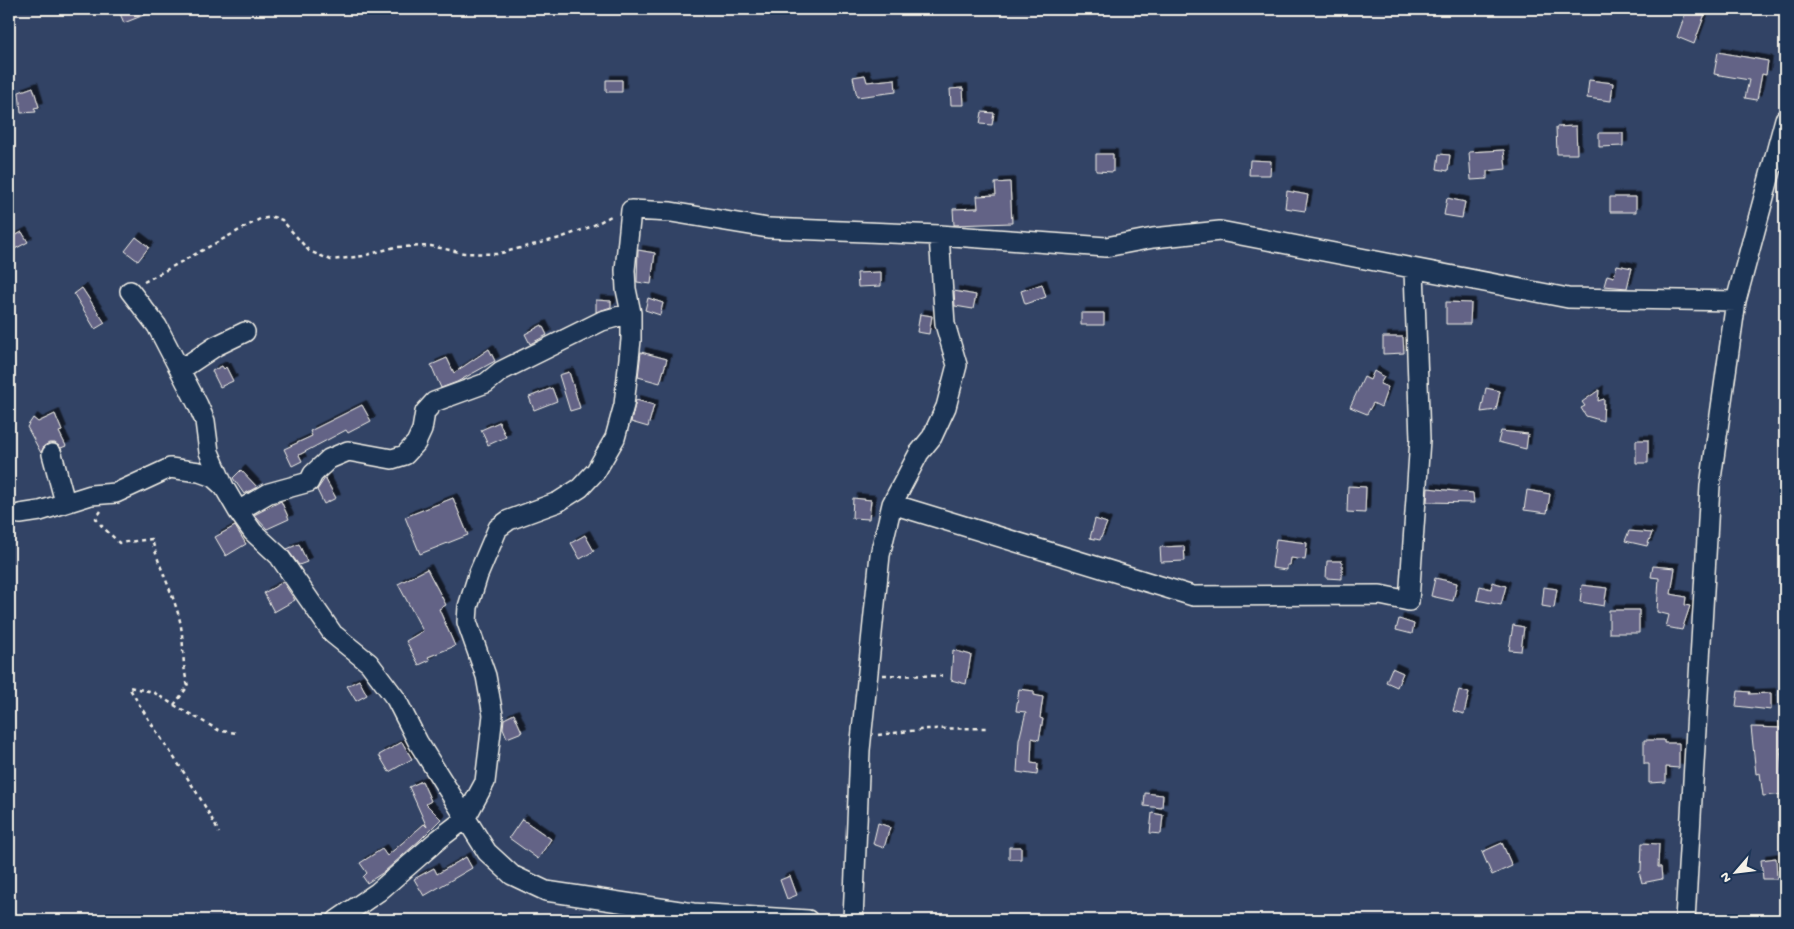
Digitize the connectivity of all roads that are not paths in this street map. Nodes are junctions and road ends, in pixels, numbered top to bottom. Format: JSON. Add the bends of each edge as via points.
{"nodes":[{"id":1,"x":1785,"y":119,"type":"edge"},
{"id":2,"x":939,"y":235,"type":"junction"},
{"id":3,"x":1414,"y":270,"type":"junction"},
{"id":4,"x":130,"y":291,"type":"road end"},
{"id":5,"x":1736,"y":301,"type":"junction"},
{"id":6,"x":631,"y":313,"type":"junction"},
{"id":7,"x":245,"y":332,"type":"dead end"},
{"id":8,"x":180,"y":370,"type":"junction"},
{"id":9,"x":52,"y":454,"type":"dead end"},
{"id":10,"x":224,"y":487,"type":"junction"},
{"id":11,"x":65,"y":502,"type":"junction"},
{"id":12,"x":892,"y":504,"type":"junction"},
{"id":13,"x":238,"y":511,"type":"junction"},
{"id":14,"x":20,"y":514,"type":"dead end"},
{"id":15,"x":465,"y":819,"type":"junction"},
{"id":16,"x":337,"y":920,"type":"edge"},
{"id":17,"x":808,"y":920,"type":"edge"},
{"id":18,"x":853,"y":920,"type":"edge"},
{"id":19,"x":1685,"y":920,"type":"edge"}],
"edges":[{"from":1,"to":5,"type":"street"},
{"from":2,"to":3,"type":"street","via":[[1106,247],[1153,238],[1220,232]]},
{"from":2,"to":6,"type":"street","via":[[768,228],[671,212],[631,210],[625,270]]},
{"from":2,"to":12,"type":"street","via":[[945,324],[957,365],[943,415]]},
{"from":3,"to":5,"type":"street","via":[[1568,298]]},
{"from":3,"to":12,"type":"street","via":[[1420,439],[1409,601],[1380,595],[1193,596]]},
{"from":4,"to":8,"type":"street","via":[[157,326]]},
{"from":5,"to":19,"type":"street","via":[[1710,486]]},
{"from":6,"to":13,"type":"street","via":[[602,321],[501,371],[480,385],[434,402],[425,412],[416,443],[404,455],[392,459],[348,451],[329,459],[309,482],[269,493]]},
{"from":6,"to":15,"type":"street","via":[[632,340],[624,405],[615,438],[596,471],[580,488],[558,502],[509,520],[498,528],[478,575],[467,622],[486,676],[493,732],[487,758],[488,773]]},
{"from":7,"to":8,"type":"street","via":[[216,346]]},
{"from":8,"to":10,"type":"street","via":[[205,421],[209,452]]},
{"from":9,"to":11,"type":"street"},
{"from":10,"to":11,"type":"street","via":[[206,474],[170,468],[116,493]]},
{"from":10,"to":13,"type":"street"},
{"from":11,"to":14,"type":"street"},
{"from":12,"to":18,"type":"street","via":[[880,556],[862,736]]},
{"from":13,"to":15,"type":"street","via":[[253,532],[279,556],[334,634],[369,663],[396,699]]},
{"from":15,"to":16,"type":"street","via":[[378,892]]},
{"from":15,"to":17,"type":"street","via":[[487,852],[512,876],[546,891],[693,912]]}]}
